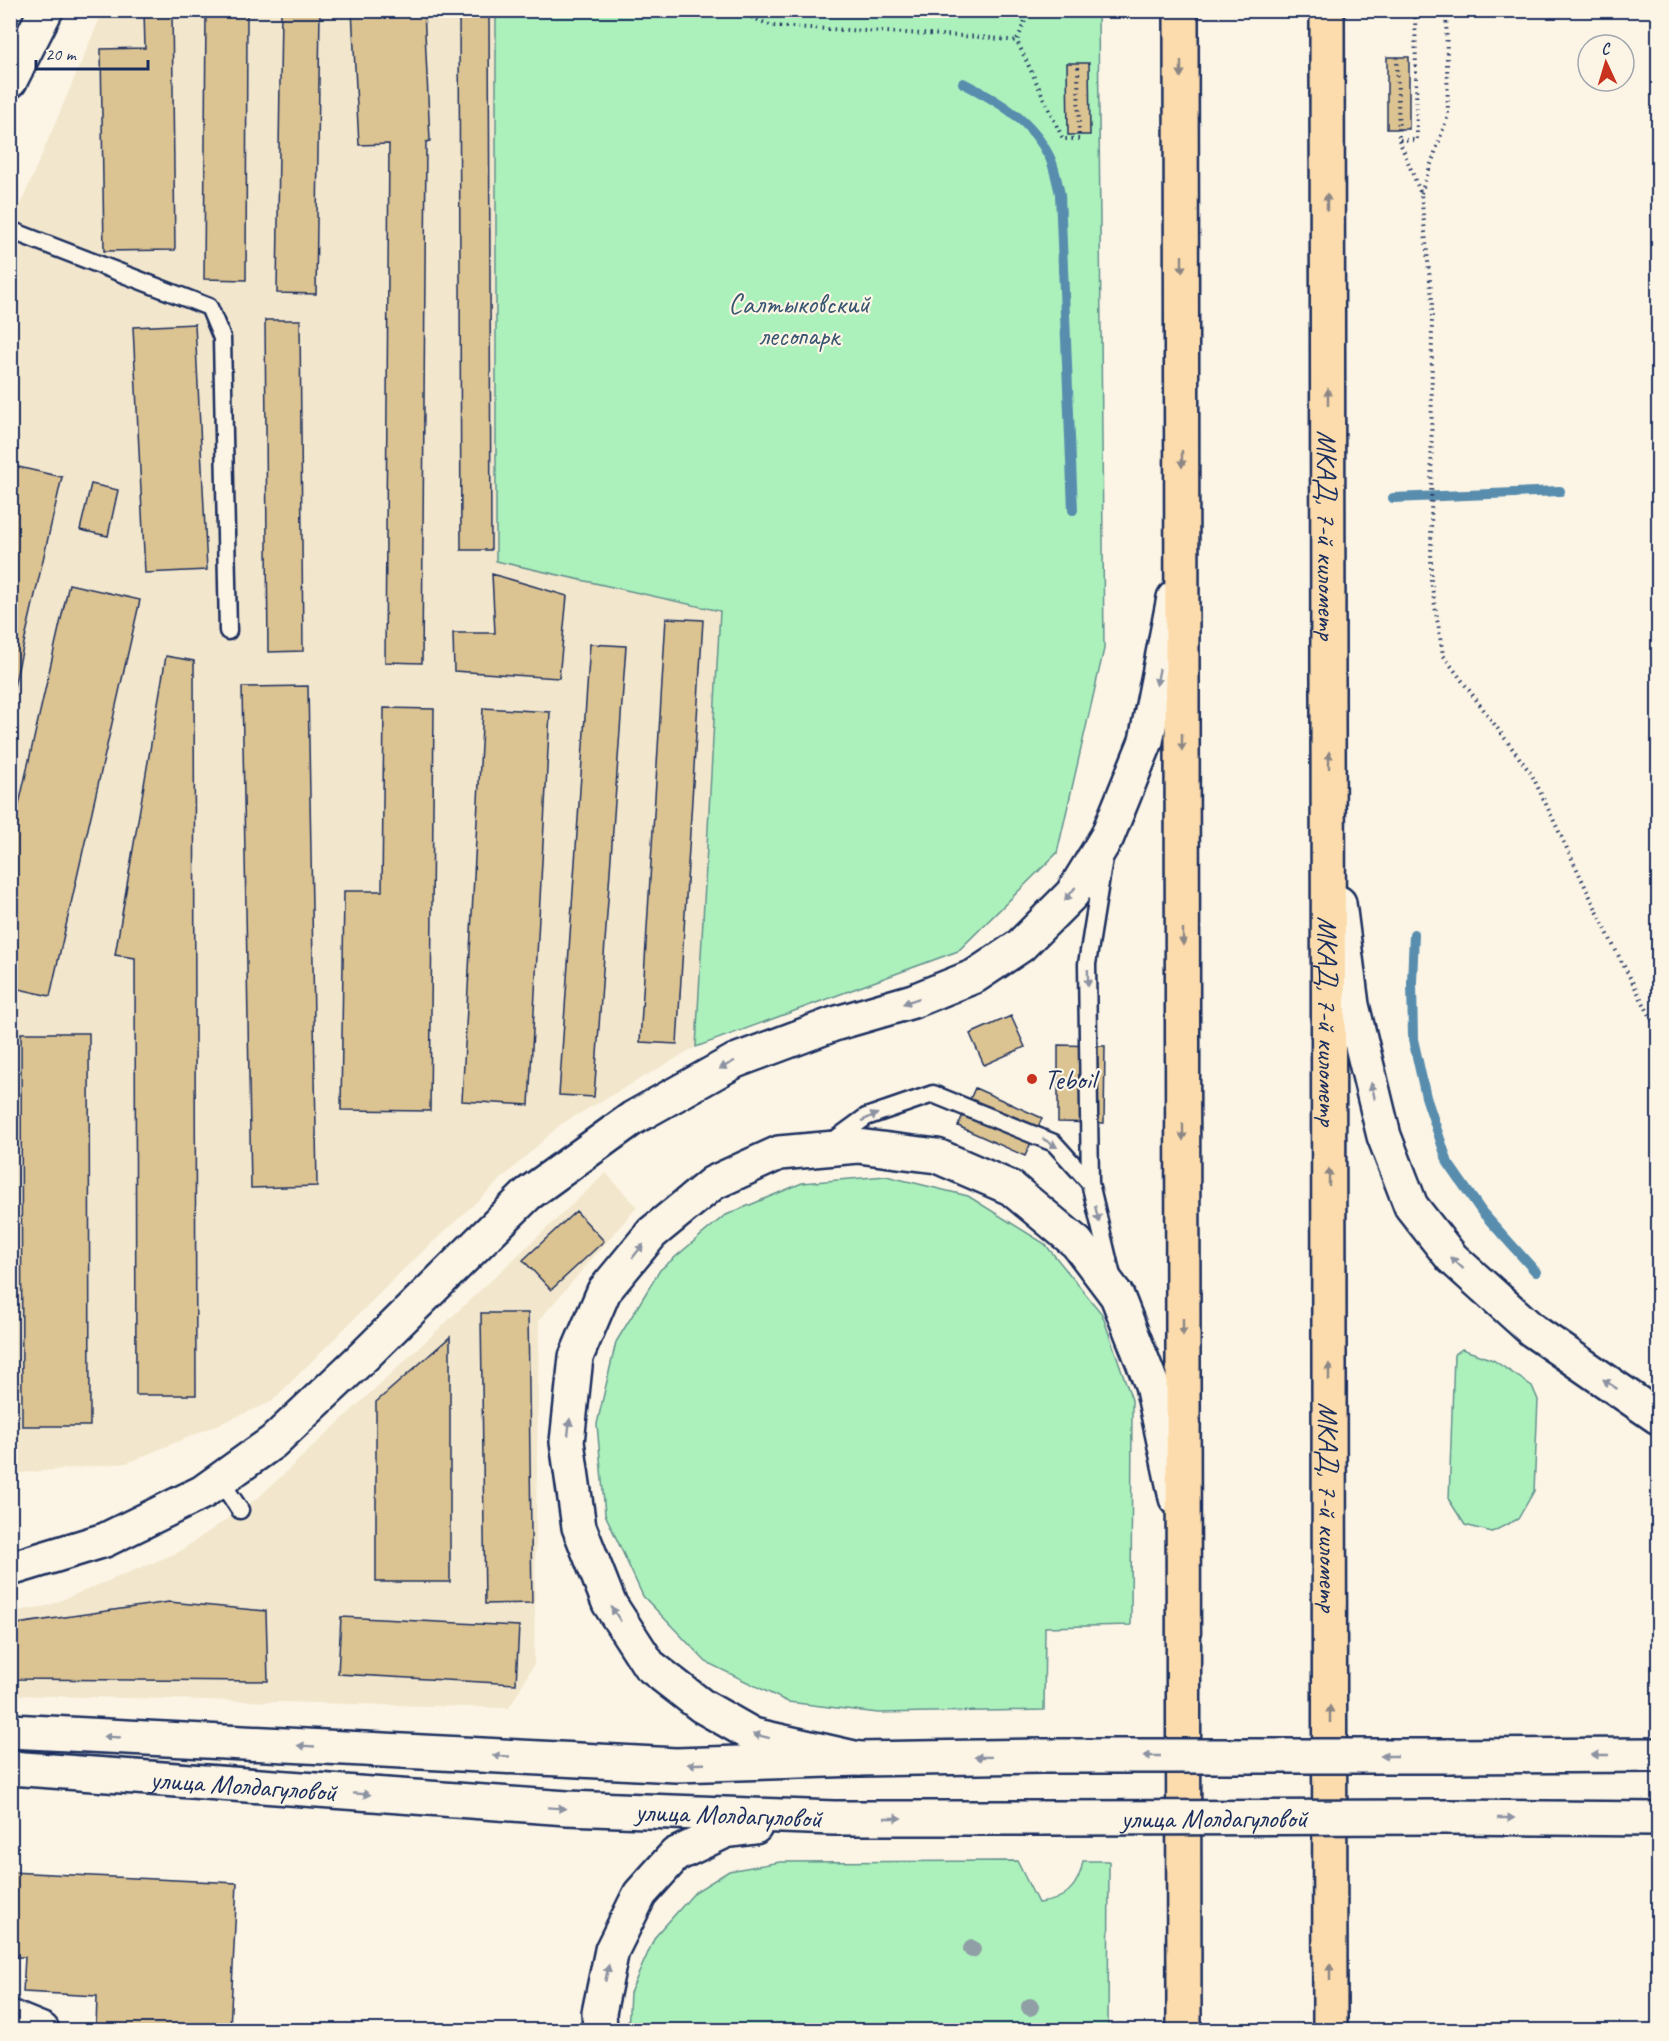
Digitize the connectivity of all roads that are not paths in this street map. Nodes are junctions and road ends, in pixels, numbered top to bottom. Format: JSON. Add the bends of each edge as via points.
{"nodes":[{"id":1,"x":46,"y":10,"type":"edge"},
{"id":2,"x":1181,"y":10,"type":"edge"},
{"id":3,"x":1327,"y":10,"type":"edge"},
{"id":4,"x":10,"y":81,"type":"edge"},
{"id":5,"x":10,"y":230,"type":"edge"},
{"id":6,"x":1182,"y":558,"type":"junction"},
{"id":7,"x":228,"y":631,"type":"dead end"},
{"id":8,"x":1329,"y":819,"type":"junction"},
{"id":9,"x":1107,"y":837,"type":"junction"},
{"id":10,"x":821,"y":1149,"type":"junction"},
{"id":11,"x":1090,"y":1183,"type":"junction"},
{"id":12,"x":1117,"y":1296,"type":"junction"},
{"id":13,"x":1659,"y":1417,"type":"edge"},
{"id":14,"x":220,"y":1480,"type":"junction"},
{"id":15,"x":240,"y":1510,"type":"dead end"},
{"id":16,"x":1183,"y":1535,"type":"junction"},
{"id":17,"x":10,"y":1569,"type":"edge"},
{"id":18,"x":10,"y":1731,"type":"edge"},
{"id":19,"x":1659,"y":1755,"type":"edge"},
{"id":20,"x":859,"y":1759,"type":"junction"},
{"id":21,"x":10,"y":1768,"type":"edge"},
{"id":22,"x":834,"y":1818,"type":"junction"},
{"id":23,"x":1659,"y":1819,"type":"edge"},
{"id":24,"x":1184,"y":1981,"type":"junction"},
{"id":25,"x":10,"y":2017,"type":"edge"},
{"id":26,"x":42,"y":2031,"type":"edge"},
{"id":27,"x":600,"y":2031,"type":"edge"},
{"id":28,"x":1176,"y":2031,"type":"edge"},
{"id":29,"x":1184,"y":2031,"type":"edge"},
{"id":30,"x":1330,"y":2031,"type":"edge"}],
"edges":[{"from":1,"to":4,"type":"main road"},
{"from":2,"to":6,"type":"highway","one_way":true},
{"from":8,"to":3,"type":"highway","name":"МКАД, 7-й километр","one_way":true},
{"from":5,"to":7,"type":"lane","via":[[209,307],[222,338]]},
{"from":6,"to":9,"type":"main road","one_way":true,"via":[[1146,741]]},
{"from":6,"to":16,"type":"highway","one_way":true},
{"from":13,"to":8,"type":"main road","one_way":true,"via":[[1532,1330],[1452,1258],[1411,1206],[1384,1137],[1352,1005]]},
{"from":30,"to":8,"type":"highway","name":"МКАД, 7-й километр","one_way":true},
{"from":9,"to":11,"type":"lane","one_way":true,"via":[[1088,964]]},
{"from":9,"to":14,"type":"main road","one_way":true,"via":[[1072,894],[1020,946],[975,976],[735,1061],[633,1118],[528,1194],[273,1442]]},
{"from":10,"to":11,"type":"lane","one_way":true,"via":[[866,1117],[933,1094],[1054,1143]]},
{"from":10,"to":12,"type":"main road","via":[[858,1146],[937,1156],[1011,1188],[1077,1243]]},
{"from":20,"to":10,"type":"main road","one_way":true,"via":[[753,1735],[702,1706],[649,1665],[609,1603],[579,1527],[567,1442],[576,1357],[604,1291],[652,1233],[712,1183],[779,1153]]},
{"from":11,"to":12,"type":"lane","one_way":true},
{"from":12,"to":16,"type":"main road","via":[[1152,1385]]},
{"from":14,"to":15,"type":"lane"},
{"from":14,"to":17,"type":"main road","via":[[105,1540]]},
{"from":16,"to":24,"type":"highway"},
{"from":20,"to":18,"type":"main road","name":"улица Молдагуловой","one_way":true,"via":[[676,1765]]},
{"from":19,"to":20,"type":"main road","name":"улица Молдагуловой","one_way":true,"bridge":true},
{"from":21,"to":22,"type":"main road","name":"улица Молдагуловой","one_way":true,"via":[[567,1808]]},
{"from":22,"to":23,"type":"main road","name":"улица Молдагуловой","one_way":true,"bridge":true},
{"from":27,"to":22,"type":"main road","one_way":true,"via":[[599,2013],[612,1950],[640,1894],[675,1855],[725,1831]]},
{"from":24,"to":28,"type":"main road"},
{"from":24,"to":29,"type":"highway"},
{"from":25,"to":26,"type":"main road"}]}
